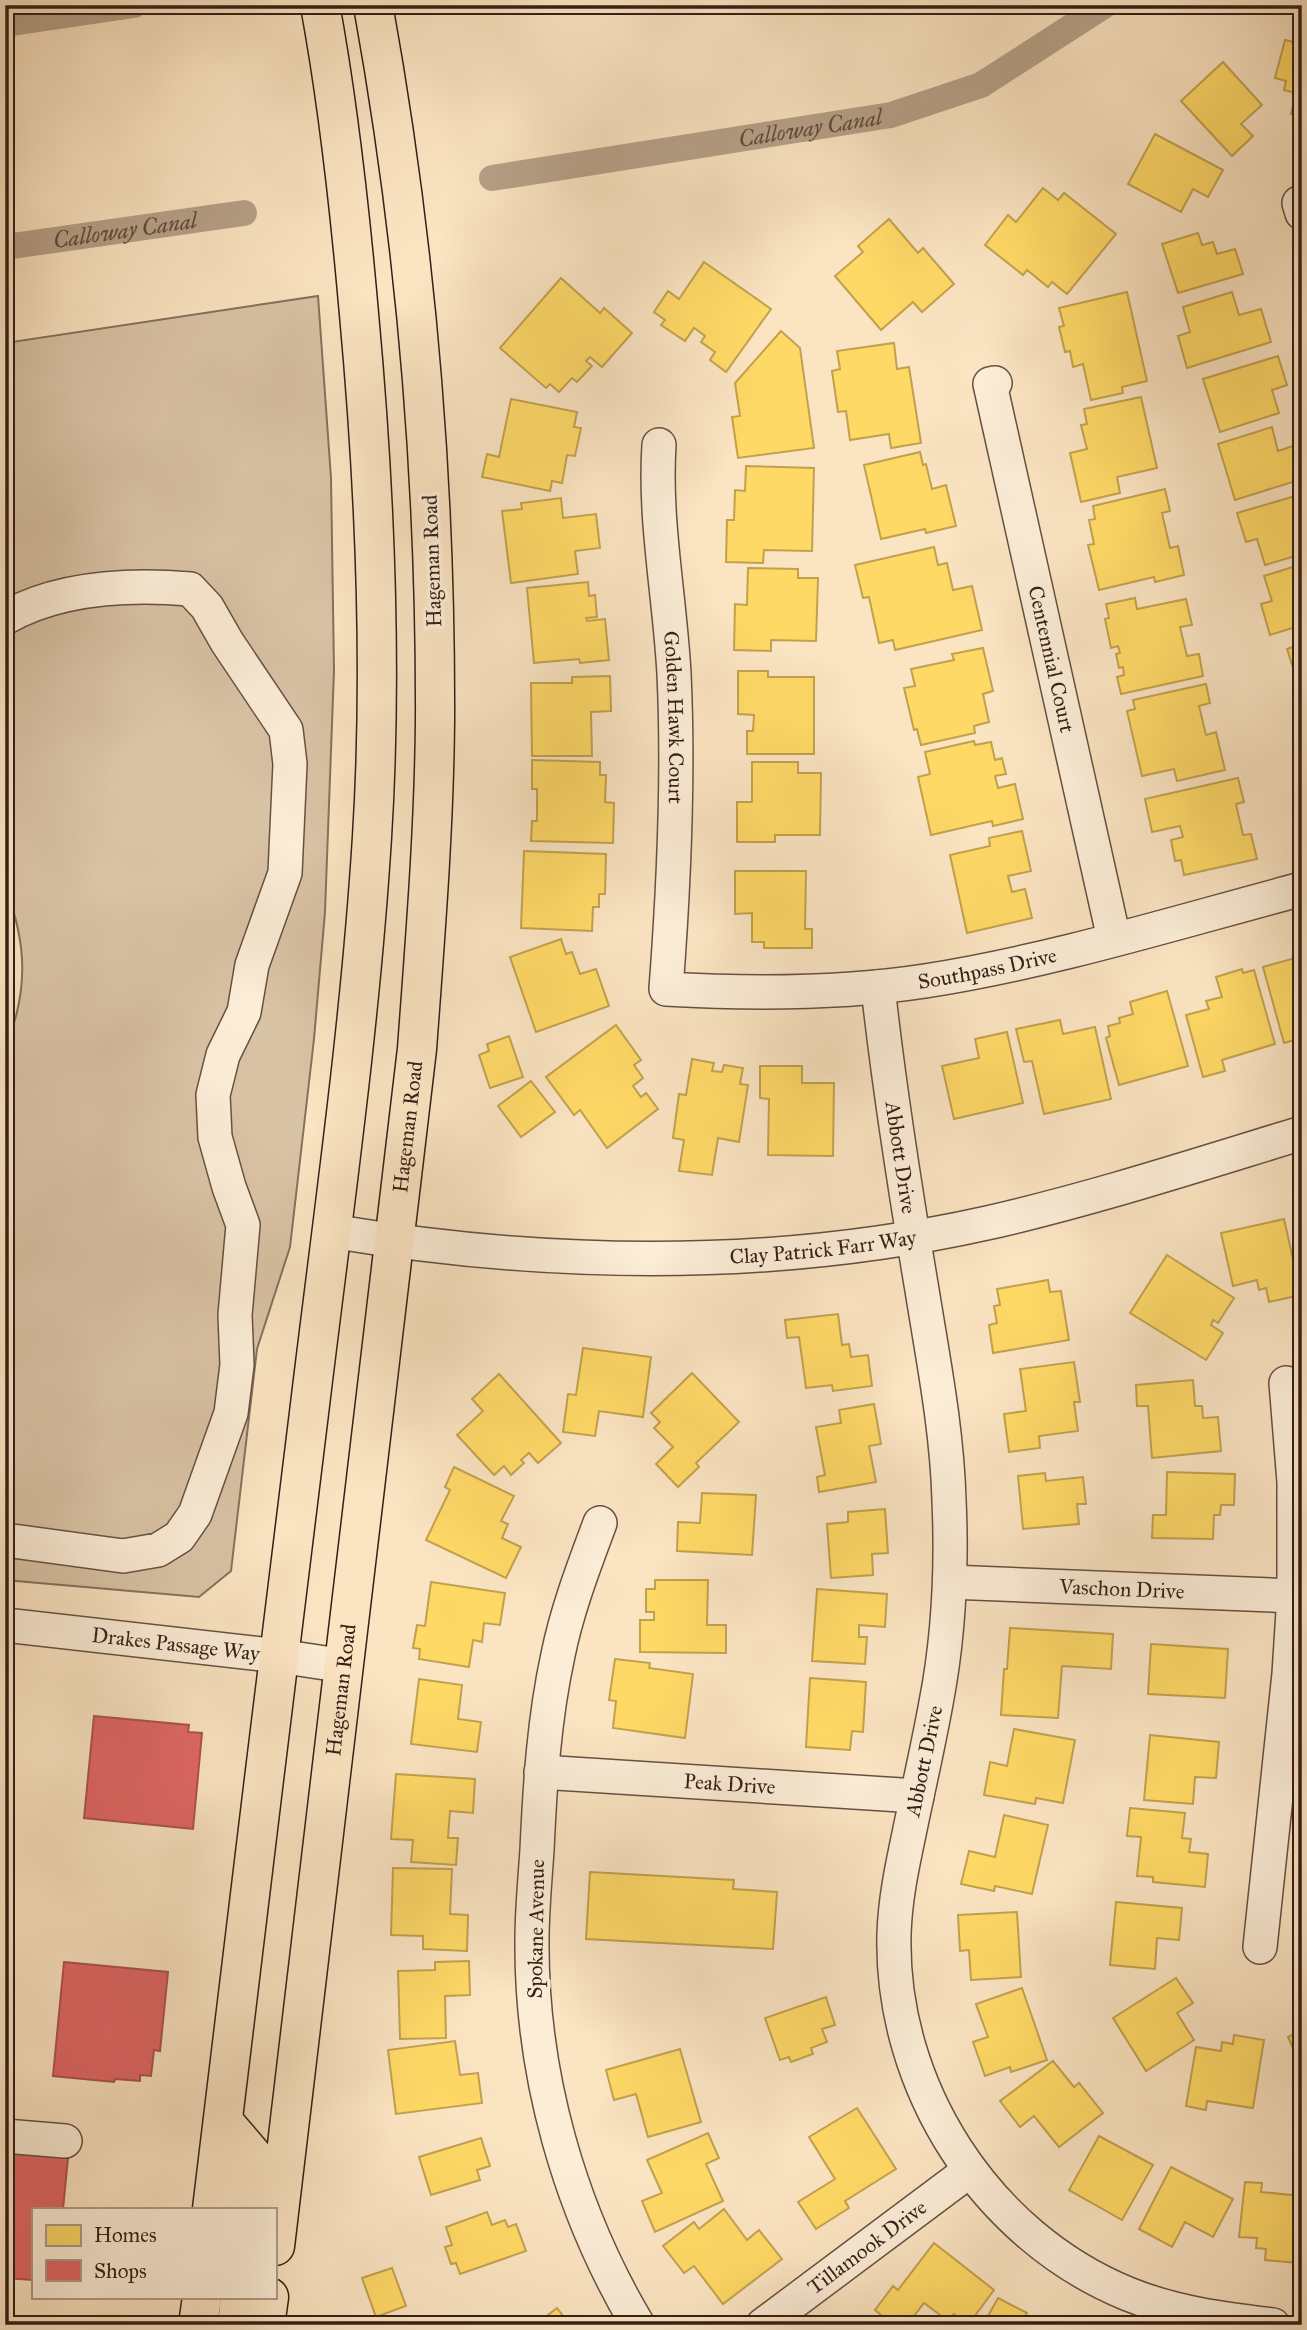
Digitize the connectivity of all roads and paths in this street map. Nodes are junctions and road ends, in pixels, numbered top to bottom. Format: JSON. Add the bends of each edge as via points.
{"nodes":[{"id":1,"x":374,"y":11,"type":"edge"},
{"id":2,"x":322,"y":15,"type":"edge"},
{"id":3,"x":995,"y":383,"type":"dead end"},
{"id":4,"x":659,"y":445,"type":"dead end"},
{"id":5,"x":5,"y":618,"type":"edge"},
{"id":6,"x":1302,"y":889,"type":"edge"},
{"id":7,"x":1114,"y":939,"type":"junction"},
{"id":8,"x":878,"y":986,"type":"junction"},
{"id":9,"x":666,"y":989,"type":"joint"},
{"id":10,"x":1302,"y":1133,"type":"edge"},
{"id":11,"x":331,"y":1231,"type":"junction"},
{"id":12,"x":913,"y":1237,"type":"junction"},
{"id":13,"x":394,"y":1241,"type":"junction"},
{"id":14,"x":1286,"y":1383,"type":"dead end"},
{"id":15,"x":600,"y":1523,"type":"dead end"},
{"id":16,"x":5,"y":1540,"type":"edge"},
{"id":17,"x":950,"y":1582,"type":"junction"},
{"id":18,"x":1294,"y":1596,"type":"junction"},
{"id":19,"x":5,"y":1625,"type":"edge"},
{"id":20,"x":279,"y":1656,"type":"junction"},
{"id":21,"x":345,"y":1666,"type":"junction"},
{"id":22,"x":541,"y":1772,"type":"junction"},
{"id":23,"x":917,"y":1796,"type":"junction"},
{"id":24,"x":1260,"y":1947,"type":"dead end"},
{"id":25,"x":223,"y":2121,"type":"junction"},
{"id":26,"x":5,"y":2136,"type":"edge"},
{"id":27,"x":65,"y":2141,"type":"dead end"},
{"id":28,"x":969,"y":2171,"type":"junction"},
{"id":29,"x":212,"y":2208,"type":"edge"},
{"id":30,"x":248,"y":2208,"type":"edge"},
{"id":31,"x":276,"y":2238,"type":"edge"},
{"id":32,"x":202,"y":2298,"type":"edge"},
{"id":33,"x":240,"y":2298,"type":"edge"},
{"id":34,"x":269,"y":2298,"type":"edge"},
{"id":35,"x":198,"y":2325,"type":"edge"},
{"id":36,"x":237,"y":2325,"type":"edge"},
{"id":37,"x":265,"y":2325,"type":"edge"},
{"id":38,"x":638,"y":2325,"type":"edge"},
{"id":39,"x":763,"y":2325,"type":"edge"},
{"id":40,"x":1273,"y":2325,"type":"edge"}],
"edges":[{"from":1,"to":13,"type":"main road","name":"Hageman Road","via":[[415,288],[434,614],[431,854],[417,1049]]},
{"from":2,"to":11,"type":"main road","via":[[340,123],[356,281],[377,599],[372,836],[354,1057]]},
{"from":3,"to":7,"type":"street","name":"Centennial Court","via":[[990,384]]},
{"from":4,"to":9,"type":"street","name":"Golden Hawk Court","via":[[657,482],[677,727]]},
{"from":5,"to":16,"type":"street","via":[[23,608],[79,593],[148,586],[190,589],[207,607],[286,730],[290,764],[285,873],[252,965],[244,1012],[223,1055],[213,1095],[215,1137],[243,1225],[235,1315],[237,1366],[223,1441],[195,1514],[179,1537],[158,1550],[122,1556]]},
{"from":6,"to":7,"type":"street","name":"Southpass Drive"},
{"from":7,"to":8,"type":"street","name":"Southpass Drive","via":[[1007,966]]},
{"from":8,"to":9,"type":"street","name":"Southpass Drive","via":[[793,992]]},
{"from":8,"to":12,"type":"street","name":"Abbott Drive","via":[[888,1084]]},
{"from":10,"to":12,"type":"street","name":"Clay Patrick Farr Way","via":[[1068,1203]]},
{"from":11,"to":13,"type":"street","name":"Clay Patrick Farr Way"},
{"from":11,"to":20,"type":"main road"},
{"from":12,"to":13,"type":"street","name":"Clay Patrick Farr Way","via":[[719,1258],[633,1259],[548,1257]]},
{"from":12,"to":17,"type":"street","name":"Abbott Drive","via":[[942,1414]]},
{"from":13,"to":21,"type":"main road","name":"Hageman Road"},
{"from":14,"to":18,"type":"street","via":[[1294,1482]]},
{"from":15,"to":22,"type":"street","name":"Spokane Avenue","via":[[558,1654]]},
{"from":17,"to":18,"type":"street","name":"Vaschon Drive"},
{"from":17,"to":23,"type":"street","name":"Abbott Drive","via":[[937,1698]]},
{"from":18,"to":24,"type":"street"},
{"from":19,"to":20,"type":"street","name":"Drakes Passage Way"},
{"from":20,"to":21,"type":"street","name":"Drakes Passage Way"},
{"from":20,"to":25,"type":"main road"},
{"from":21,"to":31,"type":"main road","name":"Hageman Road"},
{"from":22,"to":23,"type":"street","name":"Peak Drive"},
{"from":22,"to":38,"type":"street","name":"Spokane Avenue","via":[[532,1940],[542,2069],[580,2206]]},
{"from":23,"to":28,"type":"street","name":"Abbott Drive","via":[[898,1889],[894,1935],[897,1988],[906,2040],[921,2084]]},
{"from":25,"to":29,"type":"main road"},
{"from":25,"to":30,"type":"main road","via":[[253,2155]]},
{"from":26,"to":27,"type":"street"},
{"from":28,"to":39,"type":"street","name":"Tillamook Drive"},
{"from":28,"to":40,"type":"street","name":"Abbott Drive","via":[[1006,2213],[1085,2273],[1170,2309]]},
{"from":32,"to":35,"type":"main road"},
{"from":33,"to":36,"type":"main road"},
{"from":34,"to":37,"type":"main road"}]}
